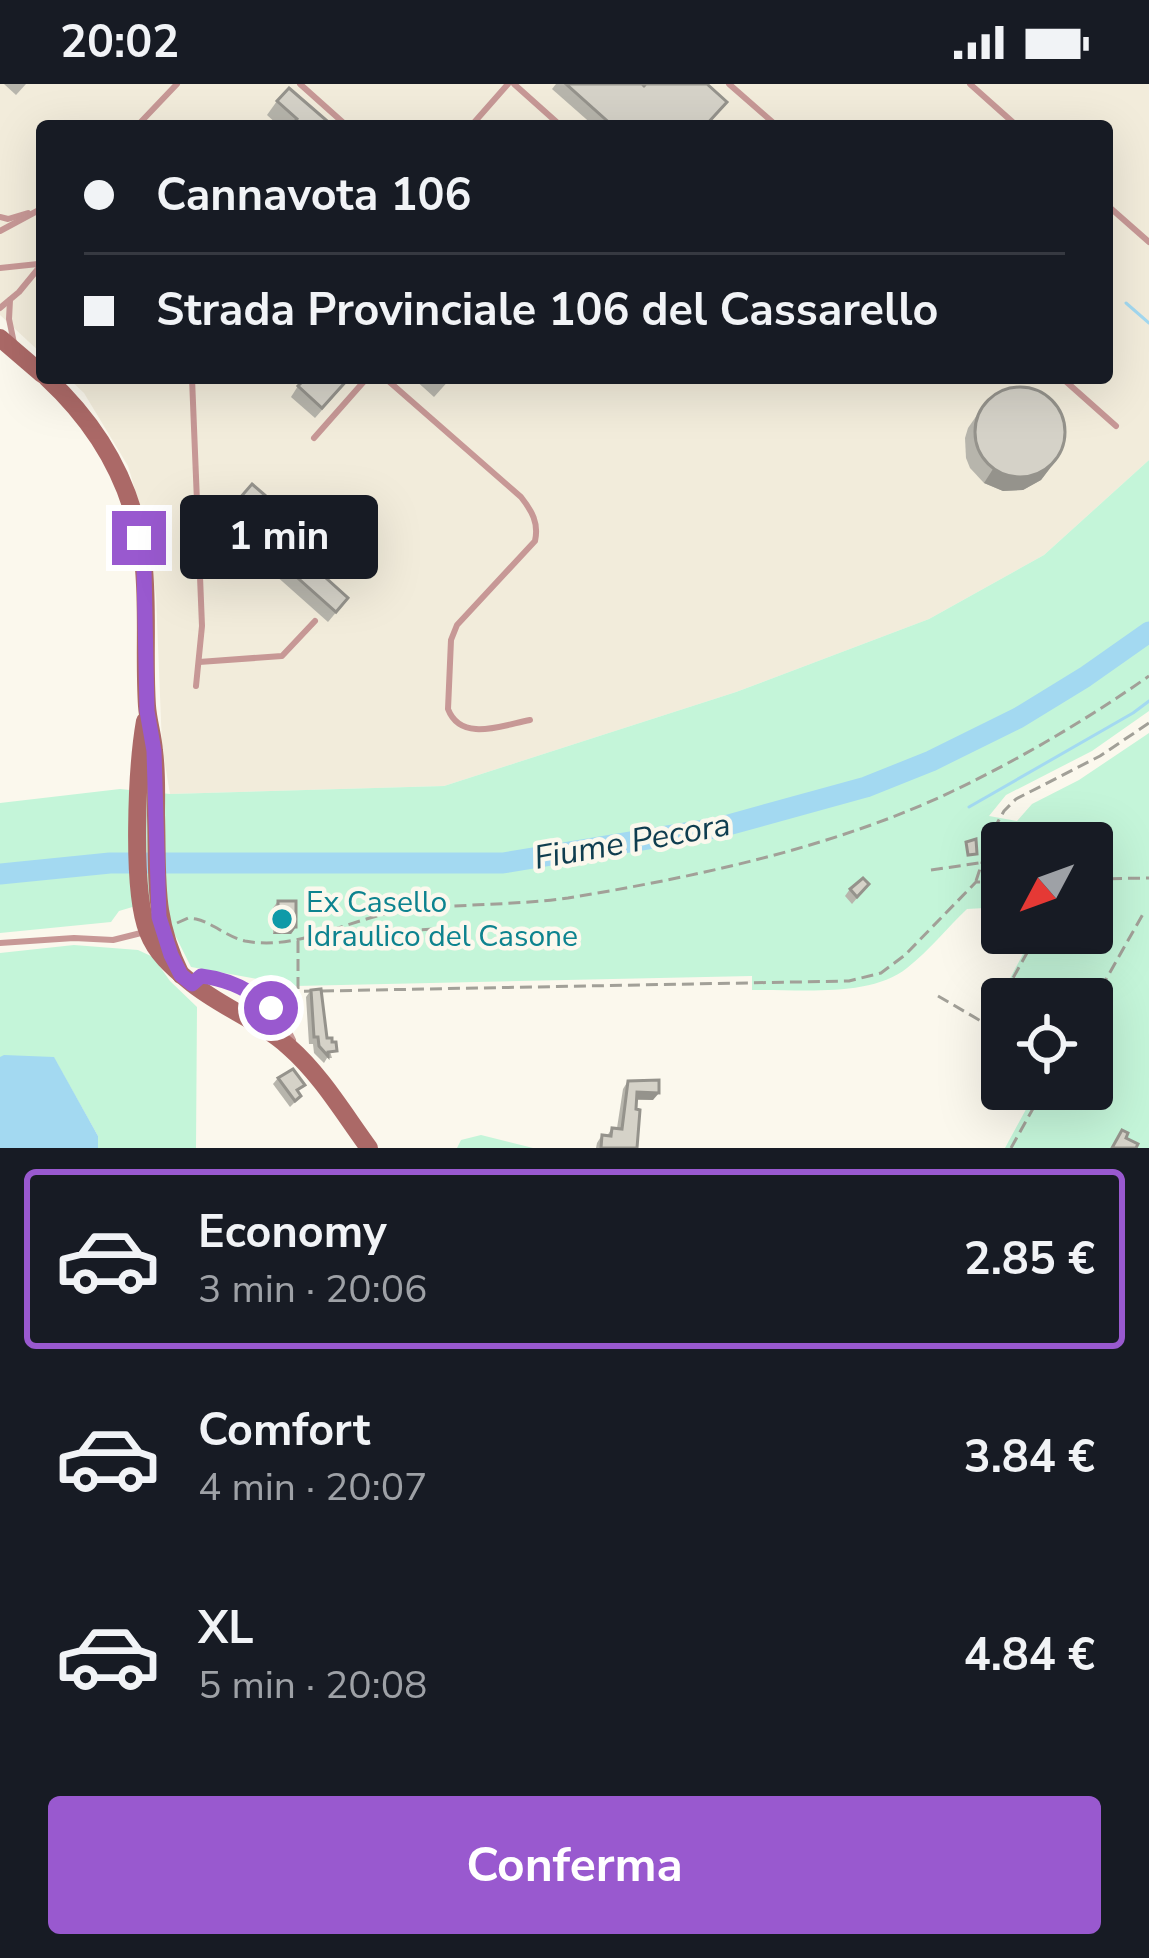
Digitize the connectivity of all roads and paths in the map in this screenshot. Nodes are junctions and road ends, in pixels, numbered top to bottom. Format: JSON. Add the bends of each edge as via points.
{"nodes":[{"id":1,"x":177,"y":84,"type":"edge"},
{"id":2,"x":300,"y":84,"type":"edge"},
{"id":3,"x":511,"y":84,"type":"edge"},
{"id":4,"x":729,"y":84,"type":"edge"},
{"id":5,"x":970,"y":84,"type":"edge"},
{"id":6,"x":143,"y":120,"type":"edge"},
{"id":7,"x":340,"y":120,"type":"edge"},
{"id":8,"x":477,"y":120,"type":"edge"},
{"id":9,"x":554,"y":120,"type":"edge"},
{"id":10,"x":770,"y":120,"type":"edge"},
{"id":11,"x":1010,"y":120,"type":"edge"},
{"id":12,"x":36,"y":210,"type":"edge"},
{"id":13,"x":1113,"y":210,"type":"edge"},
{"id":14,"x":36,"y":211,"type":"edge"},
{"id":15,"x":0,"y":218,"type":"edge"},
{"id":16,"x":0,"y":231,"type":"edge"},
{"id":17,"x":1149,"y":242,"type":"edge"},
{"id":18,"x":36,"y":264,"type":"edge"},
{"id":19,"x":0,"y":268,"type":"edge"},
{"id":20,"x":36,"y":270,"type":"edge"},
{"id":21,"x":10,"y":300,"type":"junction"},
{"id":22,"x":0,"y":308,"type":"edge"},
{"id":23,"x":0,"y":338,"type":"edge"},
{"id":24,"x":22,"y":356,"type":"junction"},
{"id":25,"x":36,"y":368,"type":"edge"},
{"id":26,"x":54,"y":384,"type":"edge"},
{"id":27,"x":192,"y":384,"type":"edge"},
{"id":28,"x":362,"y":384,"type":"edge"},
{"id":29,"x":392,"y":384,"type":"edge"},
{"id":30,"x":1069,"y":384,"type":"edge"},
{"id":31,"x":1116,"y":426,"type":"dead end"},
{"id":32,"x":314,"y":438,"type":"dead end"},
{"id":33,"x":315,"y":621,"type":"dead end"},
{"id":34,"x":199,"y":662,"type":"junction"},
{"id":35,"x":1149,"y":676,"type":"edge"},
{"id":36,"x":196,"y":686,"type":"dead end"},
{"id":37,"x":530,"y":720,"type":"dead end"},
{"id":38,"x":1149,"y":723,"type":"edge"},
{"id":39,"x":998,"y":822,"type":"edge"},
{"id":40,"x":981,"y":865,"type":"joint"},
{"id":41,"x":931,"y":870,"type":"dead end"},
{"id":42,"x":1149,"y":878,"type":"edge"},
{"id":43,"x":1113,"y":879,"type":"edge"},
{"id":44,"x":976,"y":882,"type":"junction"},
{"id":45,"x":981,"y":882,"type":"edge"},
{"id":46,"x":1143,"y":914,"type":"dead end"},
{"id":47,"x":342,"y":929,"type":"junction"},
{"id":48,"x":434,"y":929,"type":"dead end"},
{"id":49,"x":161,"y":930,"type":"junction"},
{"id":50,"x":298,"y":939,"type":"junction"},
{"id":51,"x":0,"y":944,"type":"edge"},
{"id":52,"x":1107,"y":978,"type":"edge"},
{"id":53,"x":186,"y":979,"type":"junction"},
{"id":54,"x":298,"y":990,"type":"junction"},
{"id":55,"x":938,"y":996,"type":"dead end"},
{"id":56,"x":259,"y":997,"type":"junction"},
{"id":57,"x":981,"y":1021,"type":"edge"},
{"id":58,"x":292,"y":1050,"type":"junction"},
{"id":59,"x":1032,"y":1110,"type":"edge"},
{"id":60,"x":370,"y":1148,"type":"edge"},
{"id":61,"x":1011,"y":1148,"type":"edge"}],
"edges":[{"from":1,"to":6,"type":"lane"},
{"from":2,"to":7,"type":"lane"},
{"from":3,"to":8,"type":"lane"},
{"from":3,"to":9,"type":"lane"},
{"from":4,"to":10,"type":"lane"},
{"from":5,"to":11,"type":"lane"},
{"from":12,"to":15,"type":"lane"},
{"from":13,"to":17,"type":"lane"},
{"from":14,"to":16,"type":"lane"},
{"from":18,"to":19,"type":"lane"},
{"from":20,"to":21,"type":"lane"},
{"from":21,"to":22,"type":"lane"},
{"from":21,"to":24,"type":"lane"},
{"from":23,"to":24,"type":"street"},
{"from":24,"to":25,"type":"street"},
{"from":26,"to":49,"type":"street","via":[[100,438],[132,505],[144,569],[147,711],[140,749],[149,902]]},
{"from":27,"to":34,"type":"lane"},
{"from":28,"to":32,"type":"lane"},
{"from":29,"to":37,"type":"lane","via":[[534,516],[535,541],[451,640],[448,710],[470,730]]},
{"from":30,"to":31,"type":"lane"},
{"from":33,"to":34,"type":"lane","via":[[283,656]]},
{"from":34,"to":36,"type":"lane"},
{"from":35,"to":47,"type":"path","via":[[1049,742],[949,793],[816,843],[586,894],[393,913]]},
{"from":38,"to":39,"type":"path","via":[[1016,799]]},
{"from":40,"to":41,"type":"path"},
{"from":40,"to":44,"type":"path"},
{"from":42,"to":43,"type":"path"},
{"from":44,"to":45,"type":"path"},
{"from":44,"to":54,"type":"path","via":[[905,955],[881,973],[849,981]]},
{"from":46,"to":52,"type":"path"},
{"from":47,"to":48,"type":"path"},
{"from":47,"to":50,"type":"path"},
{"from":49,"to":50,"type":"path","via":[[188,918],[238,940]]},
{"from":49,"to":51,"type":"lane"},
{"from":49,"to":53,"type":"street"},
{"from":50,"to":54,"type":"path"},
{"from":53,"to":56,"type":"lane","via":[[206,976]]},
{"from":53,"to":58,"type":"street"},
{"from":54,"to":56,"type":"path"},
{"from":55,"to":57,"type":"path"},
{"from":56,"to":58,"type":"lane","via":[[289,1031]]},
{"from":58,"to":60,"type":"street"},
{"from":59,"to":61,"type":"path"}]}
